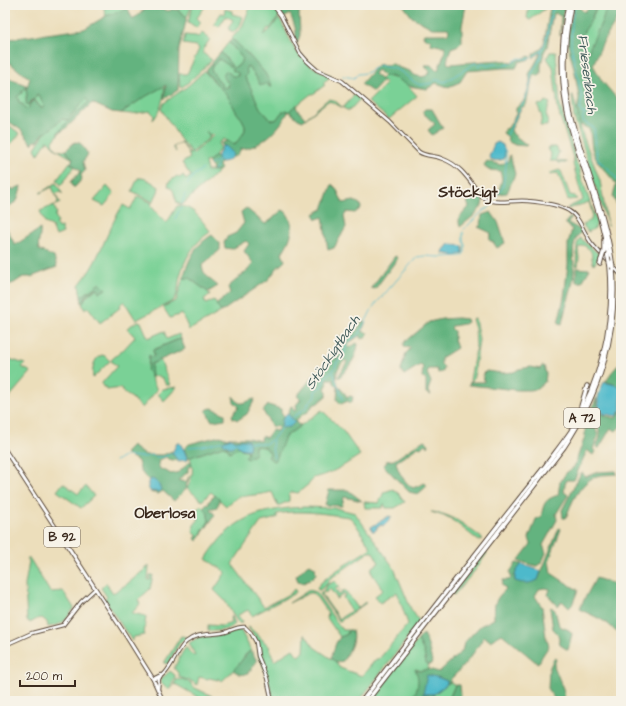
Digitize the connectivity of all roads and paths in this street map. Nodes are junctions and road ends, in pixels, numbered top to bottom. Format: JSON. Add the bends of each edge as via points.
{"nodes":[{"id":1,"x":273,"y":5,"type":"edge"},
{"id":2,"x":568,"y":5,"type":"edge"},
{"id":3,"x":571,"y":5,"type":"edge"},
{"id":4,"x":604,"y":233,"type":"junction"},
{"id":5,"x":601,"y":262,"type":"dead end"},
{"id":6,"x":611,"y":267,"type":"junction"},
{"id":7,"x":621,"y":275,"type":"edge"},
{"id":8,"x":587,"y":386,"type":"dead end"},
{"id":9,"x":571,"y":431,"type":"junction"},
{"id":10,"x":5,"y":450,"type":"edge"},
{"id":11,"x":488,"y":541,"type":"junction"},
{"id":12,"x":95,"y":589,"type":"junction"},
{"id":13,"x":418,"y":632,"type":"junction"},
{"id":14,"x":5,"y":645,"type":"edge"},
{"id":15,"x":163,"y":674,"type":"junction"},
{"id":16,"x":160,"y":677,"type":"junction"},
{"id":17,"x":153,"y":679,"type":"junction"},
{"id":18,"x":158,"y":690,"type":"junction"},
{"id":19,"x":163,"y":701,"type":"edge"},
{"id":20,"x":272,"y":701,"type":"edge"},
{"id":21,"x":362,"y":701,"type":"edge"},
{"id":22,"x":368,"y":701,"type":"edge"}],
"edges":[{"from":1,"to":7,"type":"street","via":[[307,61],[317,70],[342,81],[390,122],[419,152],[425,156],[443,158],[460,169],[486,200],[528,201],[570,211],[592,245]]},
{"from":2,"to":4,"type":"highway","number":"A 72","via":[[562,50],[564,94],[575,140]]},
{"from":3,"to":6,"type":"highway","number":"A 72","bridge":true,"via":[[565,47],[567,94],[578,140],[607,232]]},
{"from":4,"to":5,"type":"highway","bridge":true},
{"from":4,"to":6,"type":"highway","number":"A 72","bridge":true},
{"from":6,"to":9,"type":"highway","number":"A 72","via":[[611,307],[602,358],[592,389]]},
{"from":6,"to":11,"type":"highway","number":"A 72","via":[[614,307],[610,340],[600,376],[587,408],[564,447]]},
{"from":8,"to":9,"type":"highway"},
{"from":9,"to":11,"type":"highway","number":"A 72"},
{"from":10,"to":12,"type":"main road","number":"B 92"},
{"from":11,"to":13,"type":"highway","number":"A 72"},
{"from":12,"to":14,"type":"street","via":[[62,625],[32,633]]},
{"from":12,"to":17,"type":"main road","number":"B 92"},
{"from":13,"to":21,"type":"highway","number":"A 72"},
{"from":13,"to":22,"type":"highway","number":"A 72"},
{"from":15,"to":16,"type":"street"},
{"from":15,"to":17,"type":"street"},
{"from":15,"to":20,"type":"street","via":[[171,666],[182,646],[193,638],[221,634],[245,626],[256,642]]},
{"from":16,"to":17,"type":"street"},
{"from":16,"to":18,"type":"street"},
{"from":17,"to":18,"type":"main road","number":"B 92"},
{"from":18,"to":19,"type":"main road","number":"B 92"}]}
